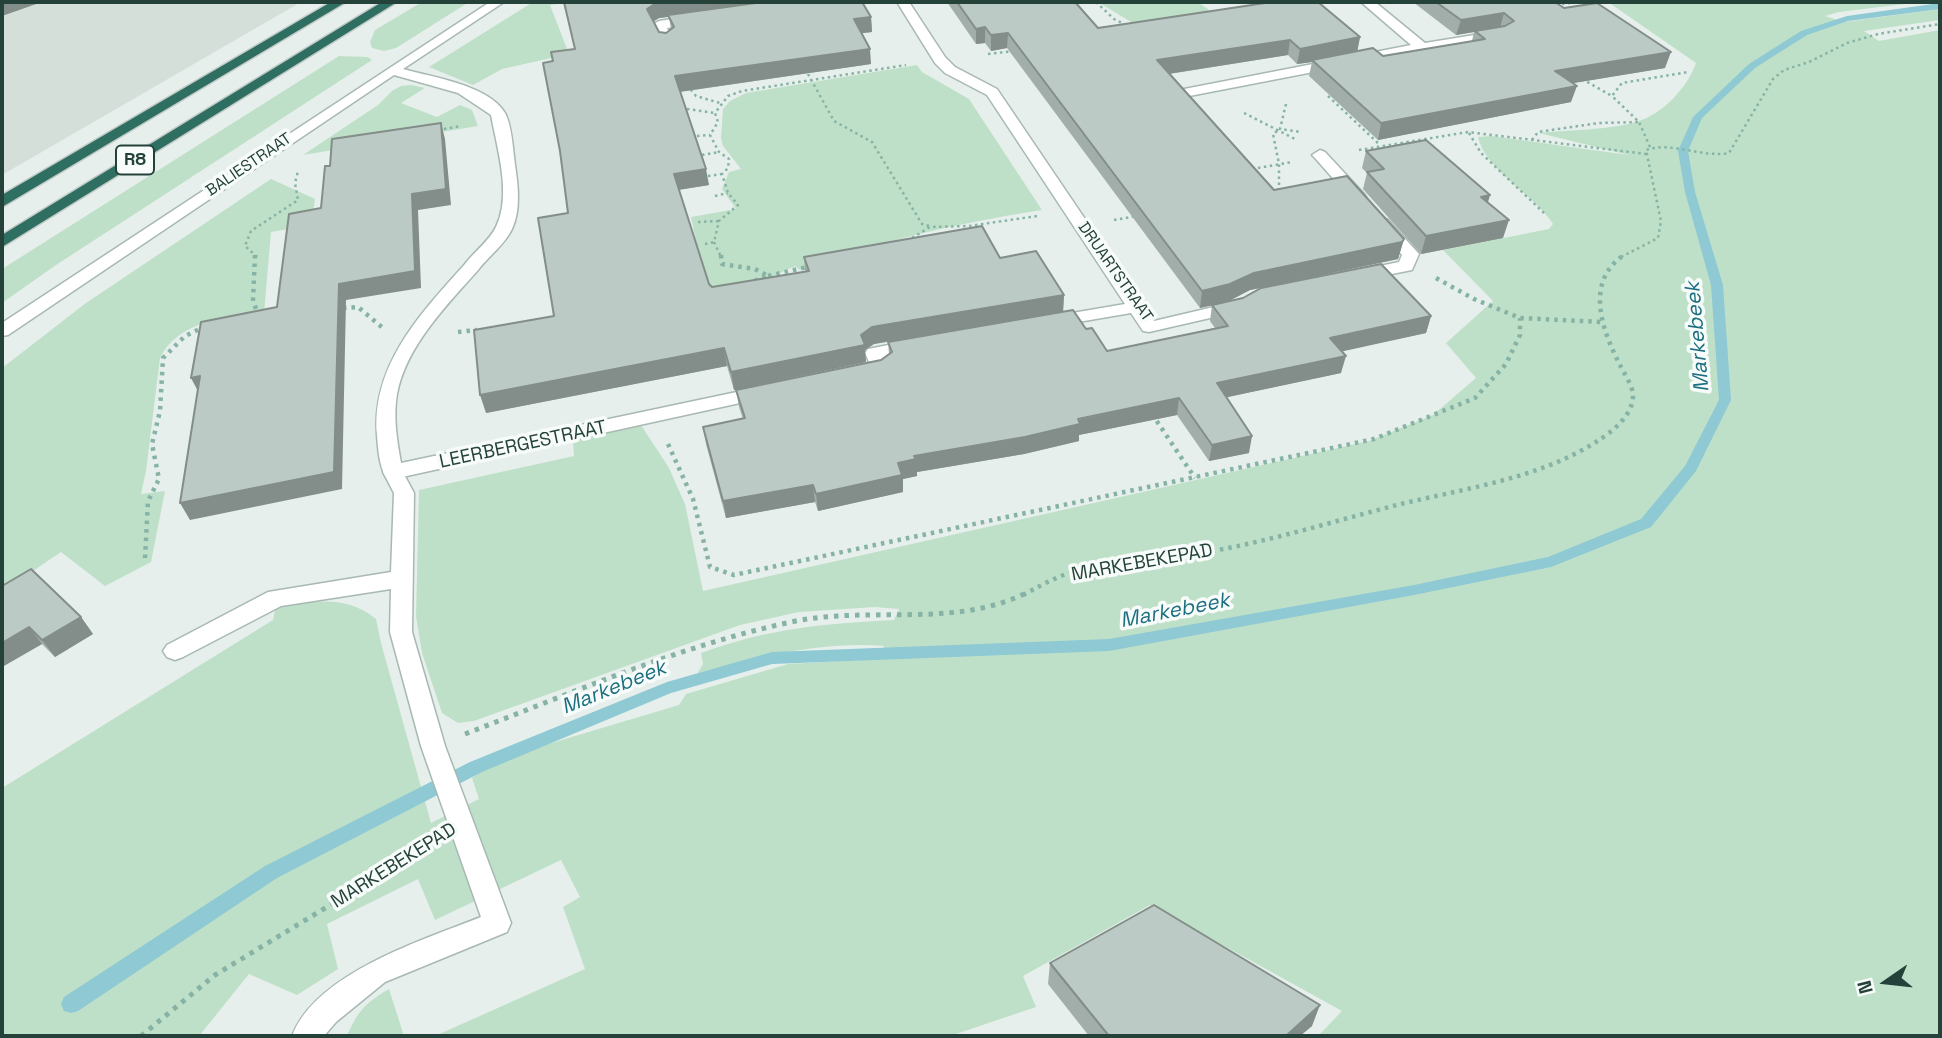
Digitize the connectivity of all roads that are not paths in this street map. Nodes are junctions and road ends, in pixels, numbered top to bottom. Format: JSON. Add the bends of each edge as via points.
{"nodes":[{"id":1,"x":340,"y":2,"type":"edge"},
{"id":2,"x":391,"y":2,"type":"edge"},
{"id":3,"x":498,"y":2,"type":"edge"},
{"id":4,"x":903,"y":2,"type":"edge"},
{"id":5,"x":1367,"y":2,"type":"edge"},
{"id":6,"x":714,"y":17,"type":"edge"},
{"id":7,"x":1500,"y":35,"type":"edge"},
{"id":8,"x":667,"y":42,"type":"edge"},
{"id":9,"x":1422,"y":47,"type":"junction"},
{"id":10,"x":392,"y":69,"type":"junction"},
{"id":11,"x":1179,"y":94,"type":"edge"},
{"id":12,"x":1321,"y":156,"type":"road end"},
{"id":13,"x":2,"y":202,"type":"edge"},
{"id":14,"x":2,"y":242,"type":"edge"},
{"id":15,"x":1341,"y":279,"type":"edge"},
{"id":16,"x":1251,"y":298,"type":"edge"},
{"id":17,"x":1136,"y":307,"type":"junction"},
{"id":18,"x":1032,"y":325,"type":"edge"},
{"id":19,"x":2,"y":331,"type":"edge"},
{"id":20,"x":927,"y":344,"type":"edge"},
{"id":21,"x":845,"y":375,"type":"edge"},
{"id":22,"x":782,"y":388,"type":"edge"},
{"id":23,"x":393,"y":472,"type":"junction"},
{"id":24,"x":401,"y":579,"type":"junction"},
{"id":25,"x":175,"y":651,"type":"dead end"},
{"id":26,"x":306,"y":1036,"type":"edge"}],
"edges":[{"from":1,"to":13,"type":"highway","number":"R8"},
{"from":2,"to":14,"type":"highway","number":"R8"},
{"from":3,"to":10,"type":"street","name":"BALIESTRAAT"},
{"from":4,"to":17,"type":"street","name":"DRUARTSTRAAT","via":[[940,60],[992,92]]},
{"from":5,"to":9,"type":"street"},
{"from":6,"to":8,"type":"street","via":[[659,24]]},
{"from":7,"to":9,"type":"street"},
{"from":9,"to":11,"type":"street"},
{"from":10,"to":19,"type":"street","name":"BALIESTRAAT"},
{"from":10,"to":23,"type":"street","via":[[478,96],[490,105],[500,121],[510,194],[504,229],[427,321],[388,391],[386,433]]},
{"from":12,"to":15,"type":"street","via":[[1411,254],[1406,266]]},
{"from":16,"to":17,"type":"street","name":"DRUARTSTRAAT","via":[[1234,308],[1149,327]]},
{"from":17,"to":18,"type":"street"},
{"from":20,"to":21,"type":"street","via":[[874,353],[881,368]]},
{"from":22,"to":23,"type":"street","name":"LEERBERGESTRAAT"},
{"from":23,"to":24,"type":"street","via":[[404,493]]},
{"from":24,"to":25,"type":"street","via":[[276,598]]},
{"from":24,"to":26,"type":"street","name":"MARKEBEKEPAD","via":[[401,632],[435,753],[497,923],[375,973],[326,1012]]}]}
